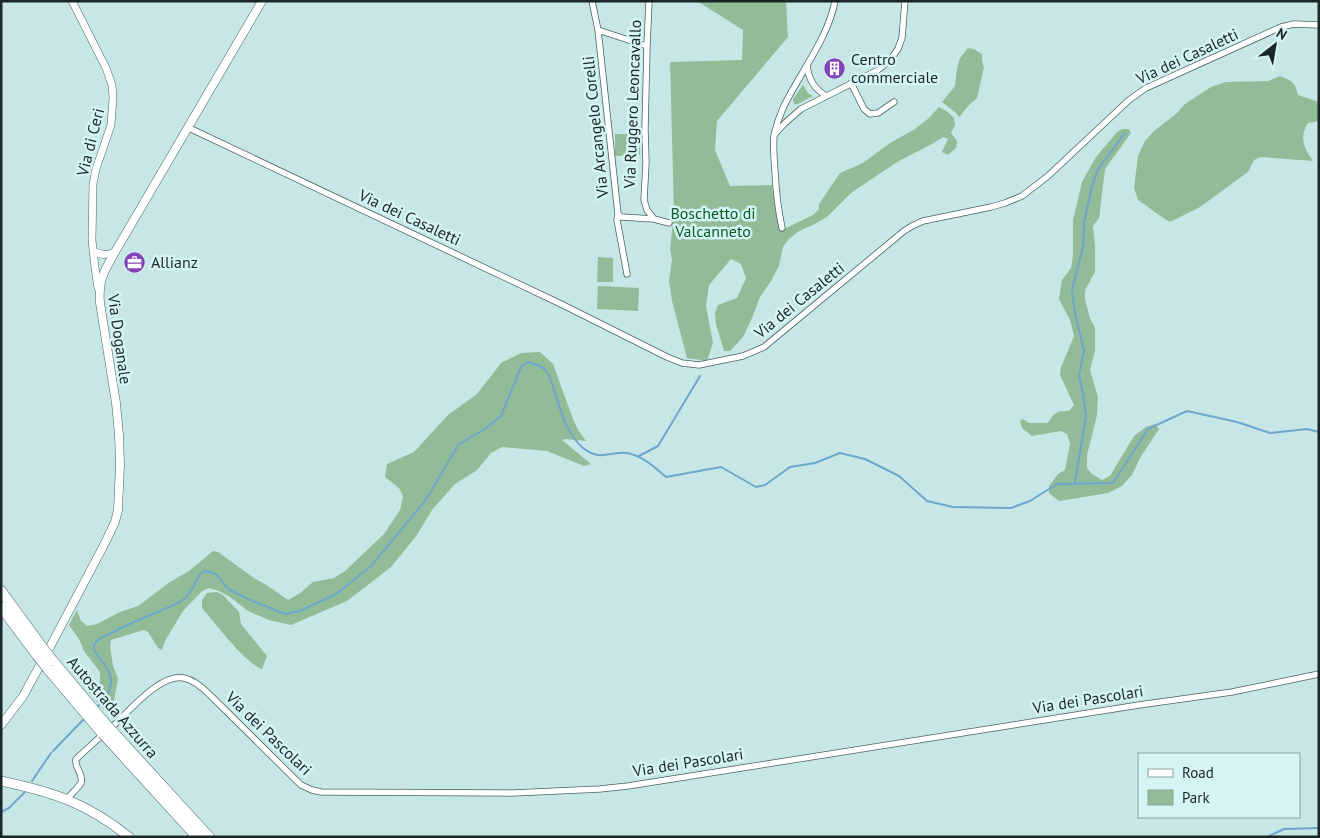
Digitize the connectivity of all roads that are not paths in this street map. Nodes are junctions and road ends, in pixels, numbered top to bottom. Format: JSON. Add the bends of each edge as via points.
{"nodes":[{"id":1,"x":72,"y":1,"type":"edge"},
{"id":2,"x":262,"y":1,"type":"edge"},
{"id":3,"x":592,"y":1,"type":"edge"},
{"id":4,"x":649,"y":1,"type":"edge"},
{"id":5,"x":835,"y":1,"type":"edge"},
{"id":6,"x":905,"y":1,"type":"edge"},
{"id":7,"x":1319,"y":25,"type":"edge"},
{"id":8,"x":598,"y":30,"type":"junction"},
{"id":9,"x":647,"y":46,"type":"junction"},
{"id":10,"x":807,"y":66,"type":"junction"},
{"id":11,"x":851,"y":83,"type":"junction"},
{"id":12,"x":826,"y":96,"type":"junction"},
{"id":13,"x":894,"y":102,"type":"dead end"},
{"id":14,"x":187,"y":128,"type":"junction"},
{"id":15,"x":774,"y":135,"type":"junction"},
{"id":16,"x":618,"y":214,"type":"junction"},
{"id":17,"x":654,"y":219,"type":"junction"},
{"id":18,"x":669,"y":223,"type":"dead end"},
{"id":19,"x":782,"y":228,"type":"dead end"},
{"id":20,"x":93,"y":251,"type":"junction"},
{"id":21,"x":115,"y":252,"type":"junction"},
{"id":22,"x":95,"y":268,"type":"junction"},
{"id":23,"x":103,"y":274,"type":"junction"},
{"id":24,"x":627,"y":274,"type":"dead end"},
{"id":25,"x":98,"y":288,"type":"junction"},
{"id":26,"x":1,"y":591,"type":"edge"},
{"id":27,"x":1,"y":607,"type":"edge"},
{"id":28,"x":43,"y":650,"type":"junction"},
{"id":29,"x":47,"y":665,"type":"junction"},
{"id":30,"x":1319,"y":674,"type":"edge"},
{"id":31,"x":2,"y":723,"type":"edge"},
{"id":32,"x":105,"y":730,"type":"junction"},
{"id":33,"x":1,"y":777,"type":"edge"},
{"id":34,"x":1,"y":781,"type":"edge"},
{"id":35,"x":22,"y":785,"type":"junction"},
{"id":36,"x":67,"y":799,"type":"junction"},
{"id":37,"x":129,"y":837,"type":"edge"},
{"id":38,"x":197,"y":837,"type":"edge"},
{"id":39,"x":209,"y":837,"type":"edge"}],
"edges":[{"from":1,"to":20,"type":"street","name":"Via di Ceri","via":[[106,68],[114,98],[111,125],[94,179]]},
{"from":2,"to":14,"type":"main road","name":"Via Doganale"},
{"from":3,"to":8,"type":"street","name":"Via Arcangelo Corelli"},
{"from":4,"to":9,"type":"street","name":"Via Ruggero Leoncavallo"},
{"from":5,"to":10,"type":"street","via":[[827,27]]},
{"from":6,"to":11,"type":"street","via":[[903,36],[895,54],[883,66]]},
{"from":7,"to":14,"type":"street","name":"Via dei Casaletti","via":[[1294,24],[1280,28],[1146,88],[1022,196],[998,206],[916,223],[764,347],[743,356],[698,365],[666,357],[561,304]]},
{"from":8,"to":9,"type":"street"},
{"from":8,"to":16,"type":"street","name":"Via Arcangelo Corelli"},
{"from":9,"to":17,"type":"street","name":"Via Ruggero Leoncavallo","via":[[644,200]]},
{"from":10,"to":12,"type":"street","via":[[812,84]]},
{"from":10,"to":15,"type":"street","via":[[783,108]]},
{"from":11,"to":12,"type":"street"},
{"from":11,"to":13,"type":"street","via":[[870,114],[878,113]]},
{"from":12,"to":15,"type":"street","via":[[795,113]]},
{"from":14,"to":21,"type":"main road","name":"Via Doganale"},
{"from":15,"to":19,"type":"street","via":[[776,191]]},
{"from":16,"to":17,"type":"street","name":"Via Arcangelo Corelli","via":[[621,217]]},
{"from":16,"to":24,"type":"street"},
{"from":17,"to":18,"type":"street"},
{"from":20,"to":21,"type":"street"},
{"from":20,"to":22,"type":"street","name":"Via di Ceri"},
{"from":20,"to":23,"type":"street"},
{"from":21,"to":23,"type":"main road","name":"Via Doganale"},
{"from":22,"to":23,"type":"street"},
{"from":22,"to":25,"type":"street","name":"Via di Ceri"},
{"from":23,"to":25,"type":"main road","name":"Via Doganale"},
{"from":25,"to":28,"type":"main road","name":"Via Doganale","via":[[119,435],[118,510],[105,542]]},
{"from":26,"to":28,"type":"highway","name":"Autostrada Azzurra"},
{"from":27,"to":28,"type":"highway","name":"Autostrada Azzurra"},
{"from":28,"to":29,"type":"highway","name":"Autostrada Azzurra","bridge":true},
{"from":29,"to":31,"type":"main road"},
{"from":29,"to":32,"type":"highway","name":"Autostrada Azzurra"},
{"from":30,"to":32,"type":"street","name":"Via dei Pascolari","via":[[1224,693],[628,786],[514,793],[321,792],[309,789],[210,694],[183,678],[172,678],[157,685]]},
{"from":32,"to":36,"type":"street","name":"Via dei Pascolari","via":[[76,759],[75,765],[82,780]]},
{"from":32,"to":38,"type":"highway","name":"Autostrada Azzurra"},
{"from":32,"to":39,"type":"highway","name":"Autostrada Azzurra"},
{"from":33,"to":35,"type":"main road"},
{"from":34,"to":35,"type":"main road"},
{"from":35,"to":36,"type":"main road"},
{"from":36,"to":37,"type":"main road","via":[[96,813]]}]}
